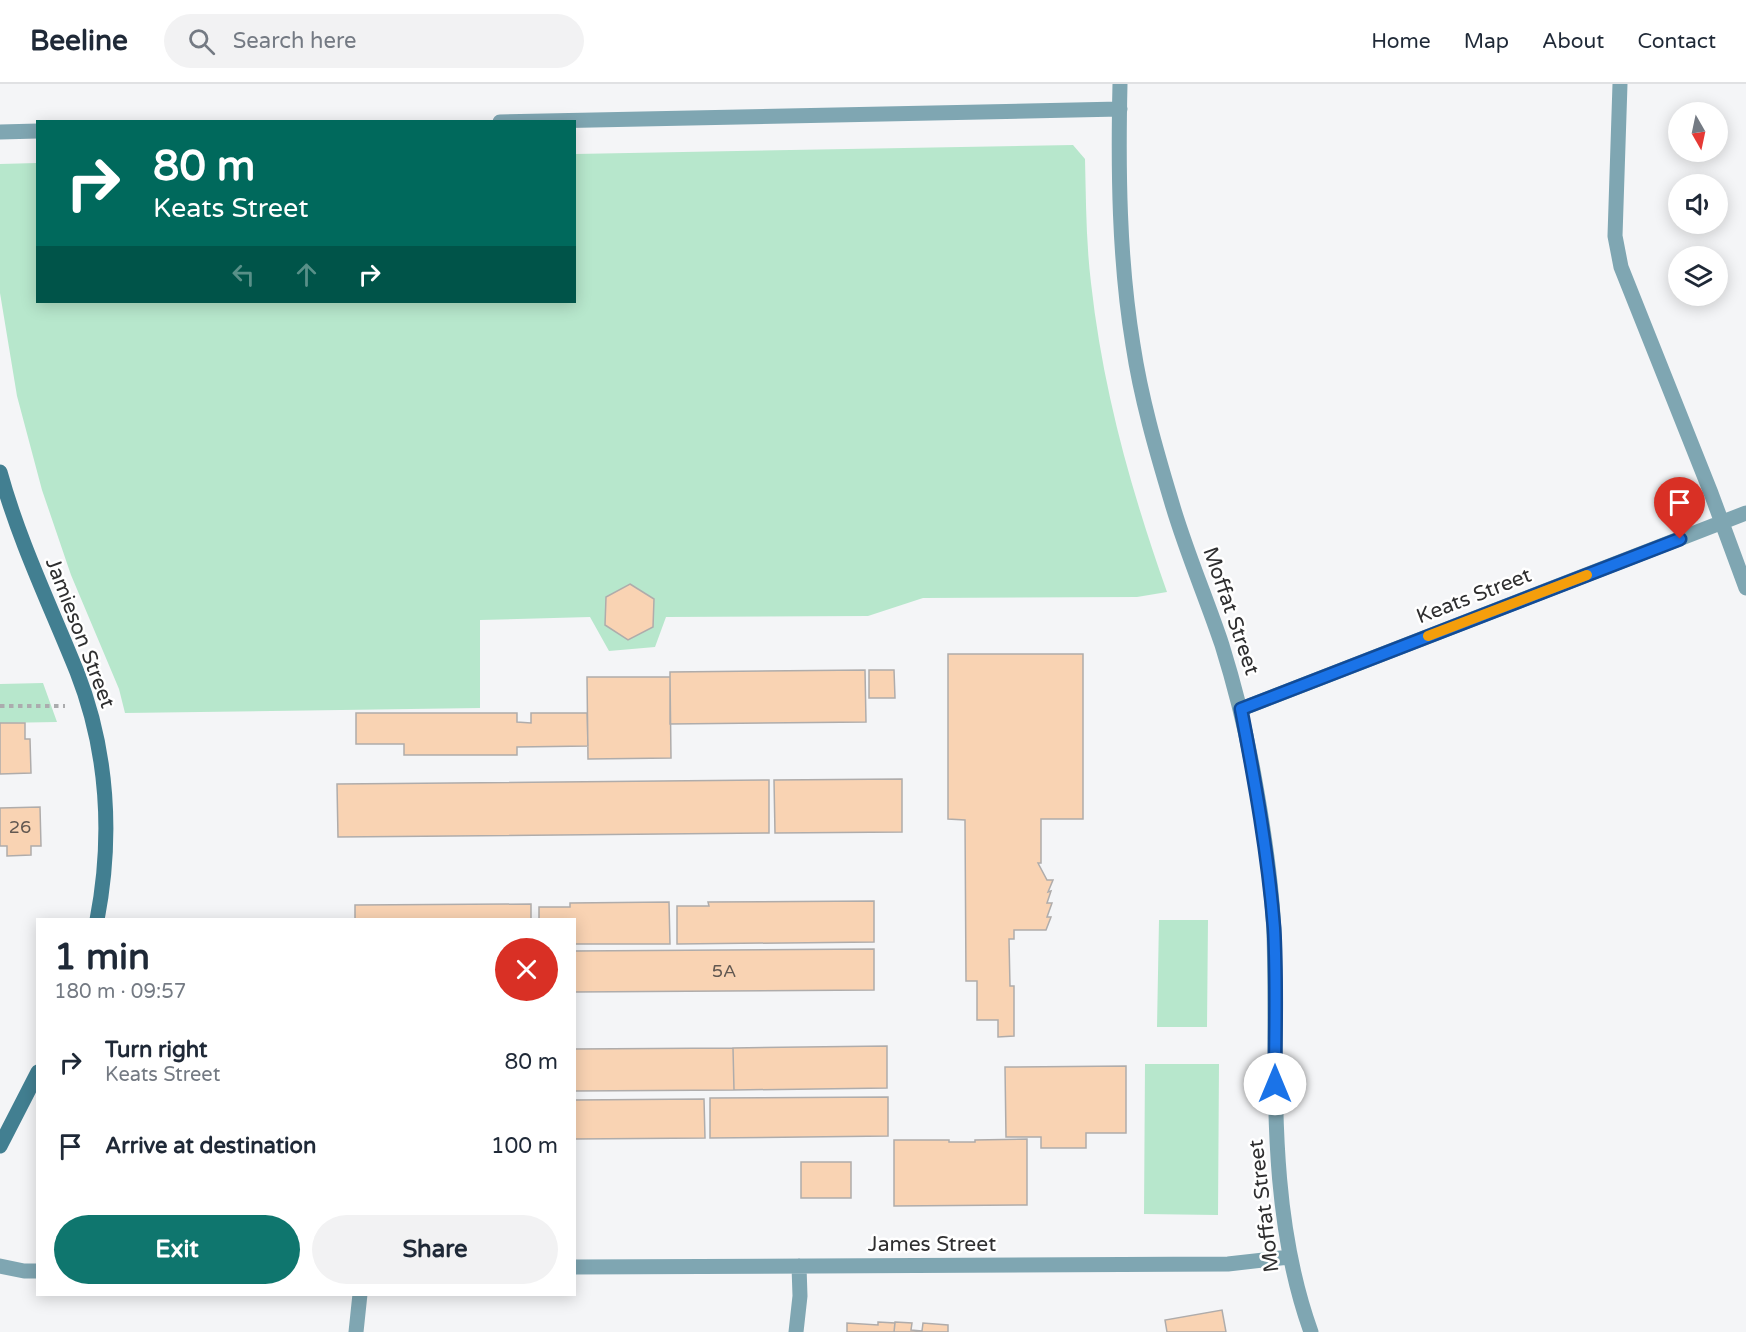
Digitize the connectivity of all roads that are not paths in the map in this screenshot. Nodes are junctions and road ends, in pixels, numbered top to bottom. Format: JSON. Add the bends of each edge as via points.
{"nodes":[{"id":1,"x":1120,"y":84,"type":"edge"},
{"id":2,"x":1620,"y":84,"type":"edge"},
{"id":3,"x":1120,"y":109,"type":"junction"},
{"id":4,"x":576,"y":120,"type":"edge"},
{"id":5,"x":36,"y":131,"type":"edge"},
{"id":6,"x":0,"y":132,"type":"edge"},
{"id":7,"x":0,"y":472,"type":"edge"},
{"id":8,"x":1746,"y":513,"type":"edge"},
{"id":9,"x":1721,"y":522,"type":"junction"},
{"id":10,"x":1746,"y":588,"type":"edge"},
{"id":11,"x":1241,"y":709,"type":"junction"},
{"id":12,"x":97,"y":918,"type":"edge"},
{"id":13,"x":36,"y":1076,"type":"edge"},
{"id":14,"x":0,"y":1146,"type":"edge"},
{"id":15,"x":1289,"y":1257,"type":"junction"},
{"id":16,"x":0,"y":1266,"type":"edge"},
{"id":17,"x":799,"y":1266,"type":"junction"},
{"id":18,"x":576,"y":1267,"type":"edge"},
{"id":19,"x":36,"y":1271,"type":"edge"},
{"id":20,"x":360,"y":1296,"type":"edge"},
{"id":21,"x":356,"y":1332,"type":"edge"},
{"id":22,"x":796,"y":1332,"type":"edge"},
{"id":23,"x":1311,"y":1332,"type":"edge"}],
"edges":[{"from":1,"to":3,"type":"street","name":"Moffat Street"},
{"from":2,"to":9,"type":"street","via":[[1615,236],[1621,267]]},
{"from":3,"to":4,"type":"street"},
{"from":3,"to":11,"type":"street","name":"Moffat Street","via":[[1124,266],[1133,346],[1172,505]]},
{"from":5,"to":6,"type":"street"},
{"from":7,"to":12,"type":"street","name":"Jamieson Street","via":[[28,557],[77,674],[102,767],[106,861]]},
{"from":8,"to":9,"type":"street","name":"Keats Street"},
{"from":9,"to":10,"type":"street"},
{"from":9,"to":11,"type":"street","name":"Keats Street"},
{"from":11,"to":15,"type":"street","name":"Moffat Street","via":[[1255,781],[1274,930],[1278,1179]]},
{"from":13,"to":14,"type":"street"},
{"from":15,"to":17,"type":"street","name":"James Street","via":[[1228,1264]]},
{"from":15,"to":23,"type":"street","name":"Moffat Street"},
{"from":16,"to":19,"type":"street"},
{"from":17,"to":18,"type":"street","name":"James Street"},
{"from":17,"to":22,"type":"street"},
{"from":20,"to":21,"type":"street"}]}
